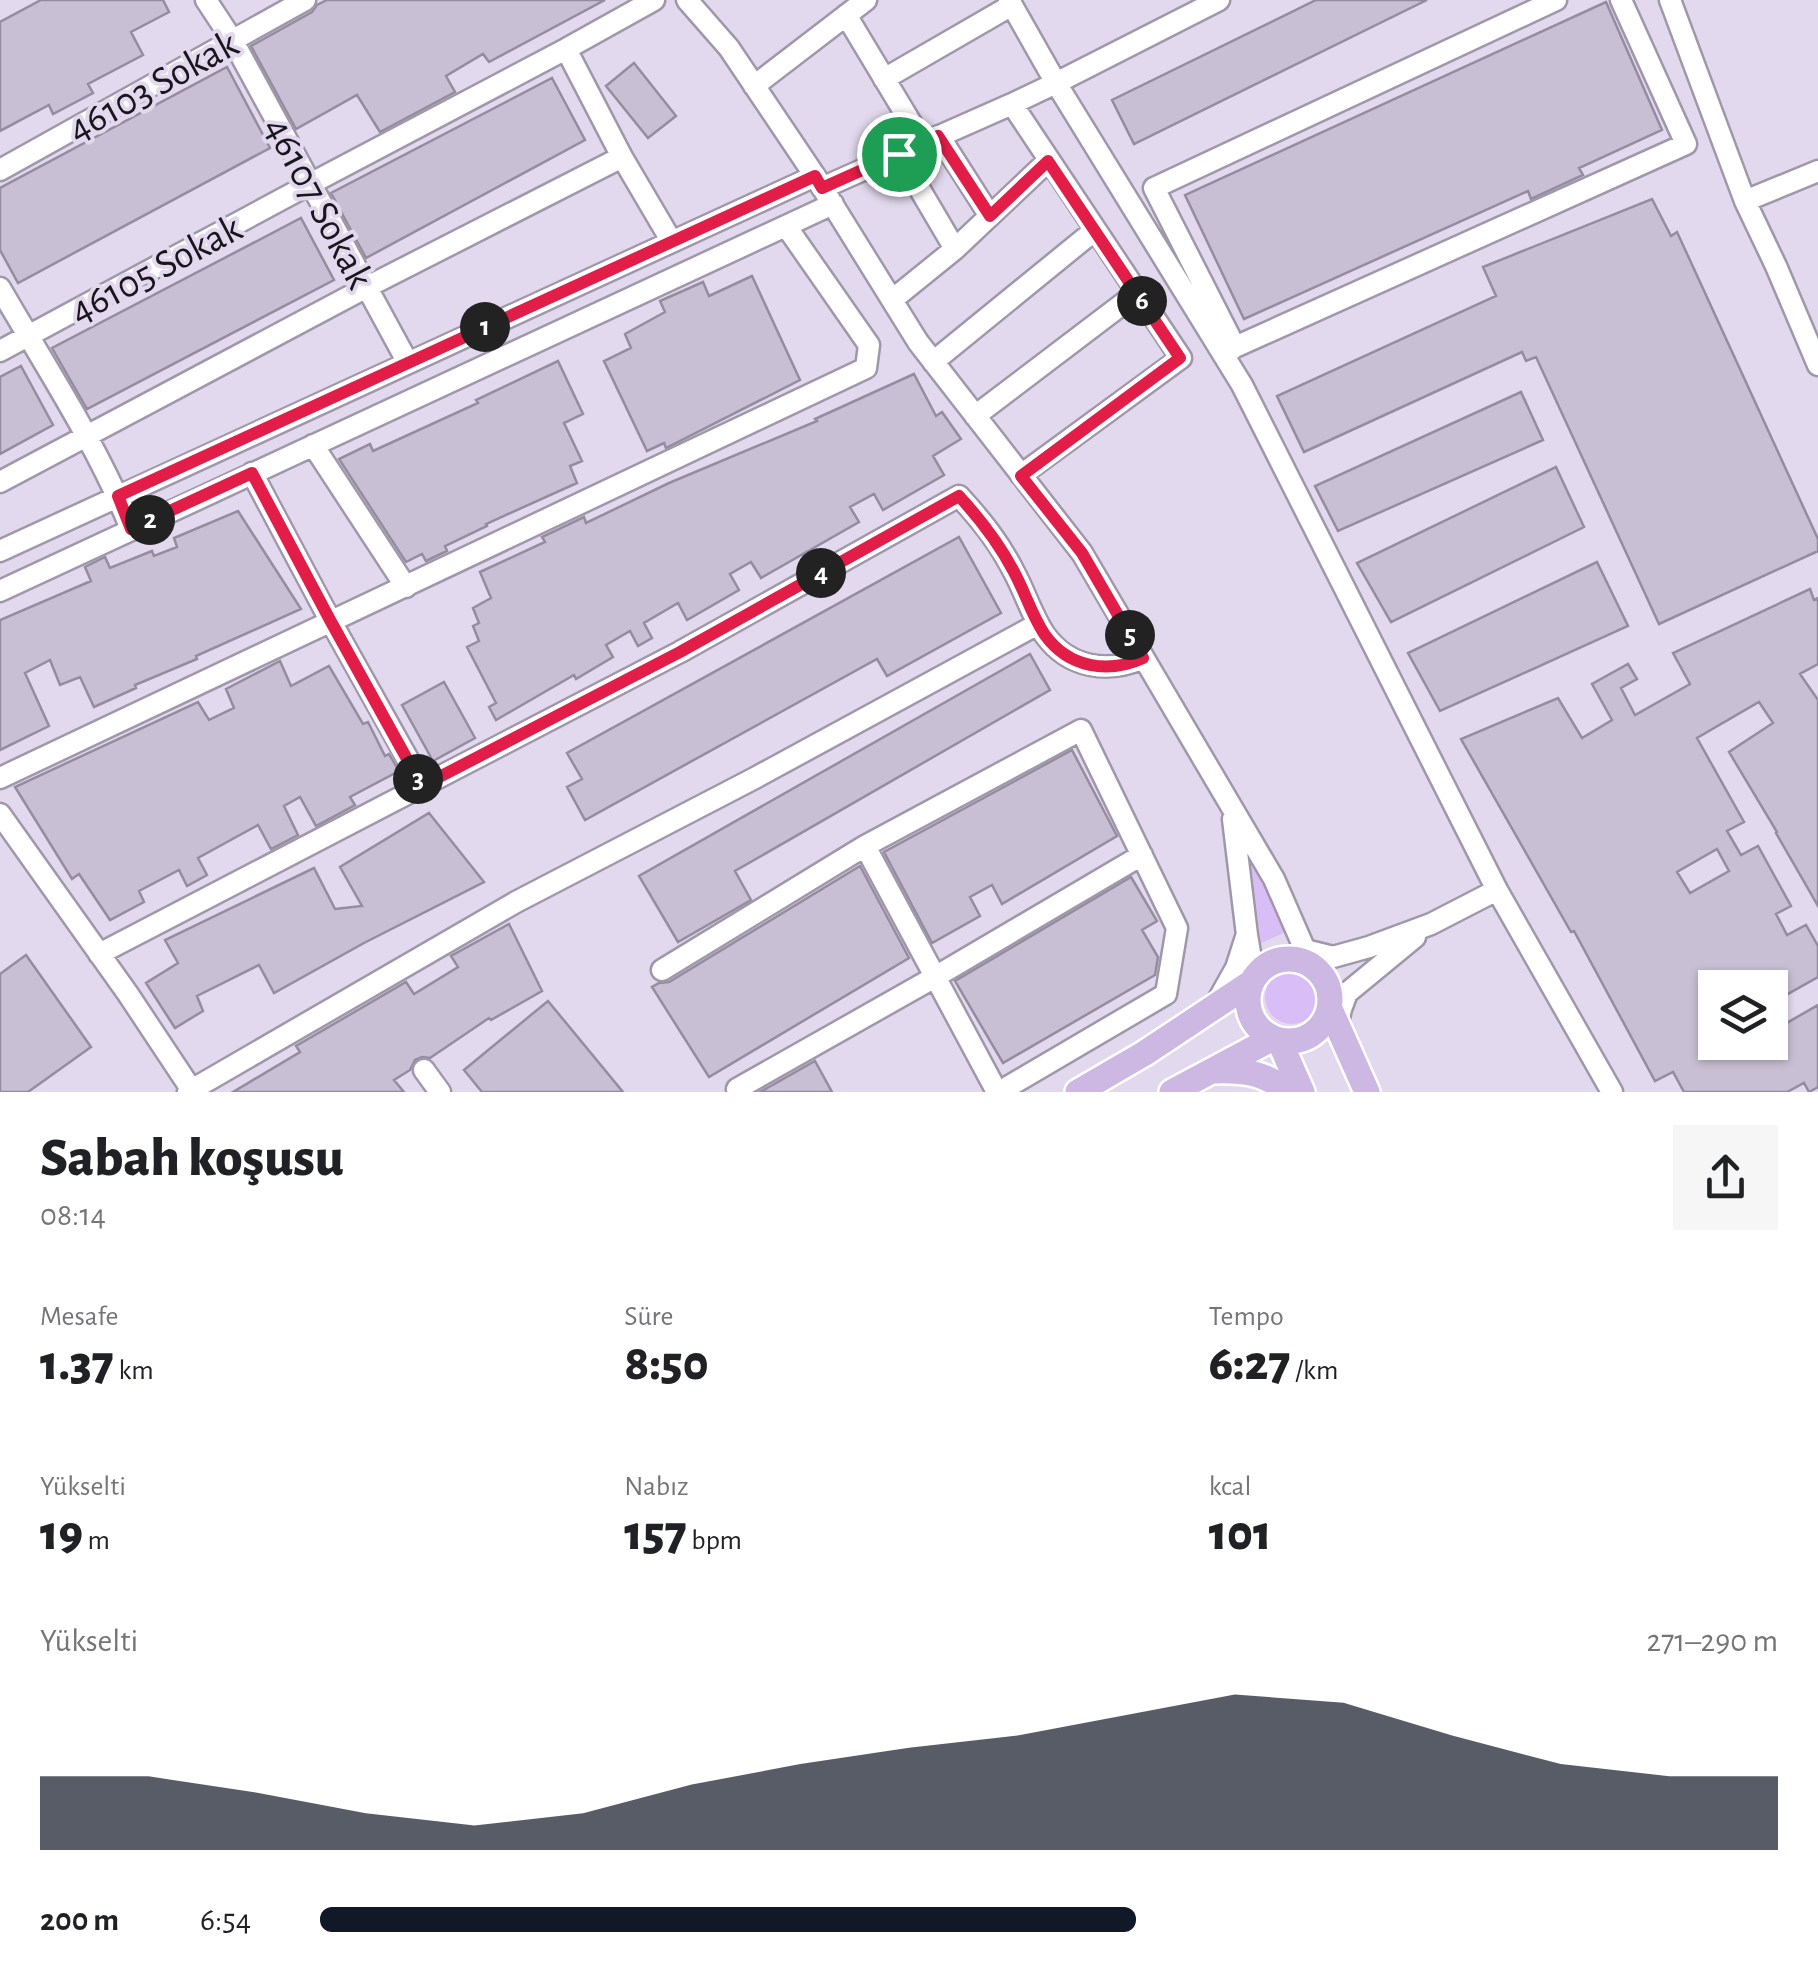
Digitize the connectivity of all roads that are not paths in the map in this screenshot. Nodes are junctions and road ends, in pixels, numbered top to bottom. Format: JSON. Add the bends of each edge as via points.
{"nodes":[{"id":1,"x":206,"y":0,"type":"edge"},
{"id":2,"x":304,"y":0,"type":"edge"},
{"id":3,"x":654,"y":0,"type":"edge"},
{"id":4,"x":687,"y":0,"type":"edge"},
{"id":5,"x":866,"y":0,"type":"edge"},
{"id":6,"x":1219,"y":0,"type":"edge"},
{"id":7,"x":1556,"y":0,"type":"edge"},
{"id":8,"x":1621,"y":0,"type":"edge"},
{"id":9,"x":1670,"y":0,"type":"edge"},
{"id":10,"x":1011,"y":3,"type":"edge"},
{"id":11,"x":846,"y":15,"type":"junction"},
{"id":12,"x":233,"y":41,"type":"junction"},
{"id":13,"x":566,"y":49,"type":"junction"},
{"id":14,"x":884,"y":79,"type":"junction"},
{"id":15,"x":1056,"y":84,"type":"junction"},
{"id":16,"x":754,"y":86,"type":"junction"},
{"id":17,"x":1012,"y":104,"type":"junction"},
{"id":18,"x":931,"y":140,"type":"junction"},
{"id":19,"x":899,"y":154,"type":"junction"},
{"id":20,"x":622,"y":157,"type":"junction"},
{"id":21,"x":1048,"y":161,"type":"junction"},
{"id":22,"x":0,"y":170,"type":"edge"},
{"id":23,"x":1818,"y":172,"type":"edge"},
{"id":24,"x":310,"y":184,"type":"junction"},
{"id":25,"x":823,"y":189,"type":"junction"},
{"id":26,"x":1745,"y":201,"type":"junction"},
{"id":27,"x":990,"y":216,"type":"junction"},
{"id":28,"x":786,"y":226,"type":"junction"},
{"id":29,"x":1094,"y":230,"type":"junction"},
{"id":30,"x":672,"y":242,"type":"junction"},
{"id":31,"x":955,"y":249,"type":"junction"},
{"id":32,"x":0,"y":288,"type":"edge"},
{"id":33,"x":366,"y":288,"type":"junction"},
{"id":34,"x":1137,"y":293,"type":"junction"},
{"id":35,"x":892,"y":300,"type":"junction"},
{"id":36,"x":28,"y":336,"type":"junction"},
{"id":37,"x":0,"y":351,"type":"edge"},
{"id":38,"x":1230,"y":351,"type":"junction"},
{"id":39,"x":933,"y":362,"type":"junction"},
{"id":40,"x":408,"y":363,"type":"junction"},
{"id":41,"x":1818,"y":365,"type":"edge"},
{"id":42,"x":975,"y":416,"type":"junction"},
{"id":43,"x":86,"y":437,"type":"junction"},
{"id":44,"x":312,"y":445,"type":"junction"},
{"id":45,"x":252,"y":473,"type":"junction"},
{"id":46,"x":1021,"y":476,"type":"junction"},
{"id":47,"x":0,"y":482,"type":"edge"},
{"id":48,"x":118,"y":496,"type":"junction"},
{"id":49,"x":131,"y":529,"type":"junction"},
{"id":50,"x":0,"y":551,"type":"edge"},
{"id":51,"x":406,"y":586,"type":"junction"},
{"id":52,"x":0,"y":591,"type":"edge"},
{"id":53,"x":330,"y":620,"type":"junction"},
{"id":54,"x":1038,"y":624,"type":"junction"},
{"id":55,"x":1143,"y":658,"type":"junction"},
{"id":56,"x":0,"y":778,"type":"edge"},
{"id":57,"x":422,"y":786,"type":"junction"},
{"id":58,"x":1233,"y":812,"type":"junction"},
{"id":59,"x":0,"y":814,"type":"edge"},
{"id":60,"x":866,"y":846,"type":"junction"},
{"id":61,"x":1142,"y":855,"type":"junction"},
{"id":62,"x":1497,"y":890,"type":"junction"},
{"id":63,"x":1431,"y":924,"type":"junction"},
{"id":64,"x":1246,"y":936,"type":"junction"},
{"id":65,"x":99,"y":954,"type":"junction"},
{"id":66,"x":1315,"y":959,"type":"junction"},
{"id":67,"x":662,"y":970,"type":"dead end"},
{"id":68,"x":936,"y":977,"type":"junction"},
{"id":69,"x":1253,"y":979,"type":"junction"},
{"id":70,"x":1212,"y":1008,"type":"junction"},
{"id":71,"x":1336,"y":1009,"type":"junction"},
{"id":72,"x":1276,"y":1039,"type":"junction"},
{"id":73,"x":424,"y":1070,"type":"dead end"},
{"id":74,"x":1209,"y":1071,"type":"junction"},
{"id":75,"x":191,"y":1091,"type":"edge"},
{"id":76,"x":440,"y":1092,"type":"edge"},
{"id":77,"x":739,"y":1092,"type":"edge"},
{"id":78,"x":998,"y":1092,"type":"edge"},
{"id":79,"x":1078,"y":1092,"type":"edge"},
{"id":80,"x":1172,"y":1092,"type":"edge"},
{"id":81,"x":1290,"y":1092,"type":"edge"},
{"id":82,"x":1302,"y":1092,"type":"edge"},
{"id":83,"x":1367,"y":1092,"type":"edge"},
{"id":84,"x":1612,"y":1092,"type":"edge"}],
"edges":[{"from":1,"to":12,"type":"street","name":"46107 Sokak"},
{"from":2,"to":12,"type":"street","name":"46103 Sokak"},
{"from":3,"to":13,"type":"street","name":"46105 Sokak"},
{"from":4,"to":16,"type":"street"},
{"from":5,"to":11,"type":"street"},
{"from":6,"to":15,"type":"street"},
{"from":7,"to":38,"type":"street","via":[[1154,188]]},
{"from":8,"to":38,"type":"street","via":[[1686,144]]},
{"from":9,"to":26,"type":"street"},
{"from":10,"to":14,"type":"street"},
{"from":10,"to":15,"type":"street"},
{"from":11,"to":14,"type":"street"},
{"from":11,"to":16,"type":"street"},
{"from":12,"to":22,"type":"street","name":"46103 Sokak"},
{"from":12,"to":24,"type":"street","name":"46107 Sokak"},
{"from":13,"to":20,"type":"street"},
{"from":13,"to":24,"type":"street","name":"46105 Sokak"},
{"from":14,"to":18,"type":"street"},
{"from":15,"to":17,"type":"street"},
{"from":15,"to":38,"type":"street"},
{"from":16,"to":25,"type":"street"},
{"from":17,"to":18,"type":"street"},
{"from":17,"to":21,"type":"street"},
{"from":18,"to":19,"type":"street"},
{"from":18,"to":27,"type":"street"},
{"from":19,"to":25,"type":"street"},
{"from":19,"to":31,"type":"street"},
{"from":20,"to":30,"type":"street"},
{"from":20,"to":33,"type":"street"},
{"from":21,"to":27,"type":"street"},
{"from":21,"to":29,"type":"street"},
{"from":23,"to":26,"type":"street"},
{"from":24,"to":33,"type":"street","name":"46107 Sokak"},
{"from":24,"to":36,"type":"street","name":"46105 Sokak"},
{"from":25,"to":28,"type":"street"},
{"from":25,"to":30,"type":"street"},
{"from":25,"to":35,"type":"street"},
{"from":26,"to":41,"type":"street"},
{"from":27,"to":31,"type":"street"},
{"from":28,"to":44,"type":"street"},
{"from":28,"to":51,"type":"street","via":[[868,346],[866,368]]},
{"from":29,"to":34,"type":"street"},
{"from":29,"to":39,"type":"street"},
{"from":30,"to":40,"type":"street"},
{"from":31,"to":35,"type":"street"},
{"from":32,"to":36,"type":"street"},
{"from":33,"to":40,"type":"street","name":"46107 Sokak"},
{"from":33,"to":43,"type":"street"},
{"from":34,"to":42,"type":"street"},
{"from":34,"to":46,"type":"street","via":[[1180,358]]},
{"from":35,"to":39,"type":"street"},
{"from":36,"to":37,"type":"street","name":"46105 Sokak"},
{"from":36,"to":43,"type":"street"},
{"from":38,"to":62,"type":"street"},
{"from":39,"to":42,"type":"street"},
{"from":40,"to":48,"type":"street"},
{"from":42,"to":46,"type":"street"},
{"from":43,"to":47,"type":"street"},
{"from":43,"to":48,"type":"street"},
{"from":44,"to":45,"type":"street"},
{"from":44,"to":51,"type":"street"},
{"from":45,"to":49,"type":"street"},
{"from":45,"to":53,"type":"street"},
{"from":46,"to":55,"type":"street","via":[[1082,553]]},
{"from":48,"to":49,"type":"street"},
{"from":48,"to":50,"type":"street"},
{"from":49,"to":52,"type":"street"},
{"from":51,"to":53,"type":"street"},
{"from":53,"to":56,"type":"street"},
{"from":53,"to":57,"type":"street"},
{"from":54,"to":55,"type":"street","via":[[1062,652],[1086,665],[1111,668]]},
{"from":54,"to":57,"type":"street","via":[[990,530],[959,496]]},
{"from":54,"to":75,"type":"street","via":[[516,902]]},
{"from":55,"to":58,"type":"street"},
{"from":57,"to":65,"type":"street"},
{"from":58,"to":64,"type":"street"},
{"from":58,"to":66,"type":"street"},
{"from":59,"to":65,"type":"street"},
{"from":60,"to":61,"type":"street","via":[[1081,730]]},
{"from":60,"to":67,"type":"street"},
{"from":60,"to":68,"type":"street"},
{"from":61,"to":68,"type":"street"},
{"from":61,"to":78,"type":"street","via":[[1177,928],[1166,994]]},
{"from":62,"to":63,"type":"street"},
{"from":62,"to":84,"type":"street"},
{"from":63,"to":66,"type":"street"},
{"from":63,"to":71,"type":"street"},
{"from":64,"to":69,"type":"street"},
{"from":64,"to":70,"type":"street"},
{"from":65,"to":75,"type":"street"},
{"from":66,"to":69,"type":"main road","via":[[1277,960]]},
{"from":66,"to":71,"type":"main road"},
{"from":68,"to":77,"type":"street"},
{"from":68,"to":78,"type":"street"},
{"from":69,"to":70,"type":"main road"},
{"from":69,"to":72,"type":"main road","via":[[1250,1015]]},
{"from":70,"to":79,"type":"main road"},
{"from":71,"to":72,"type":"main road","via":[[1304,1038]]},
{"from":71,"to":83,"type":"main road"},
{"from":72,"to":74,"type":"main road"},
{"from":72,"to":82,"type":"main road"},
{"from":73,"to":76,"type":"street"},
{"from":74,"to":80,"type":"main road"},
{"from":74,"to":81,"type":"main road","via":[[1245,1070]]}]}
